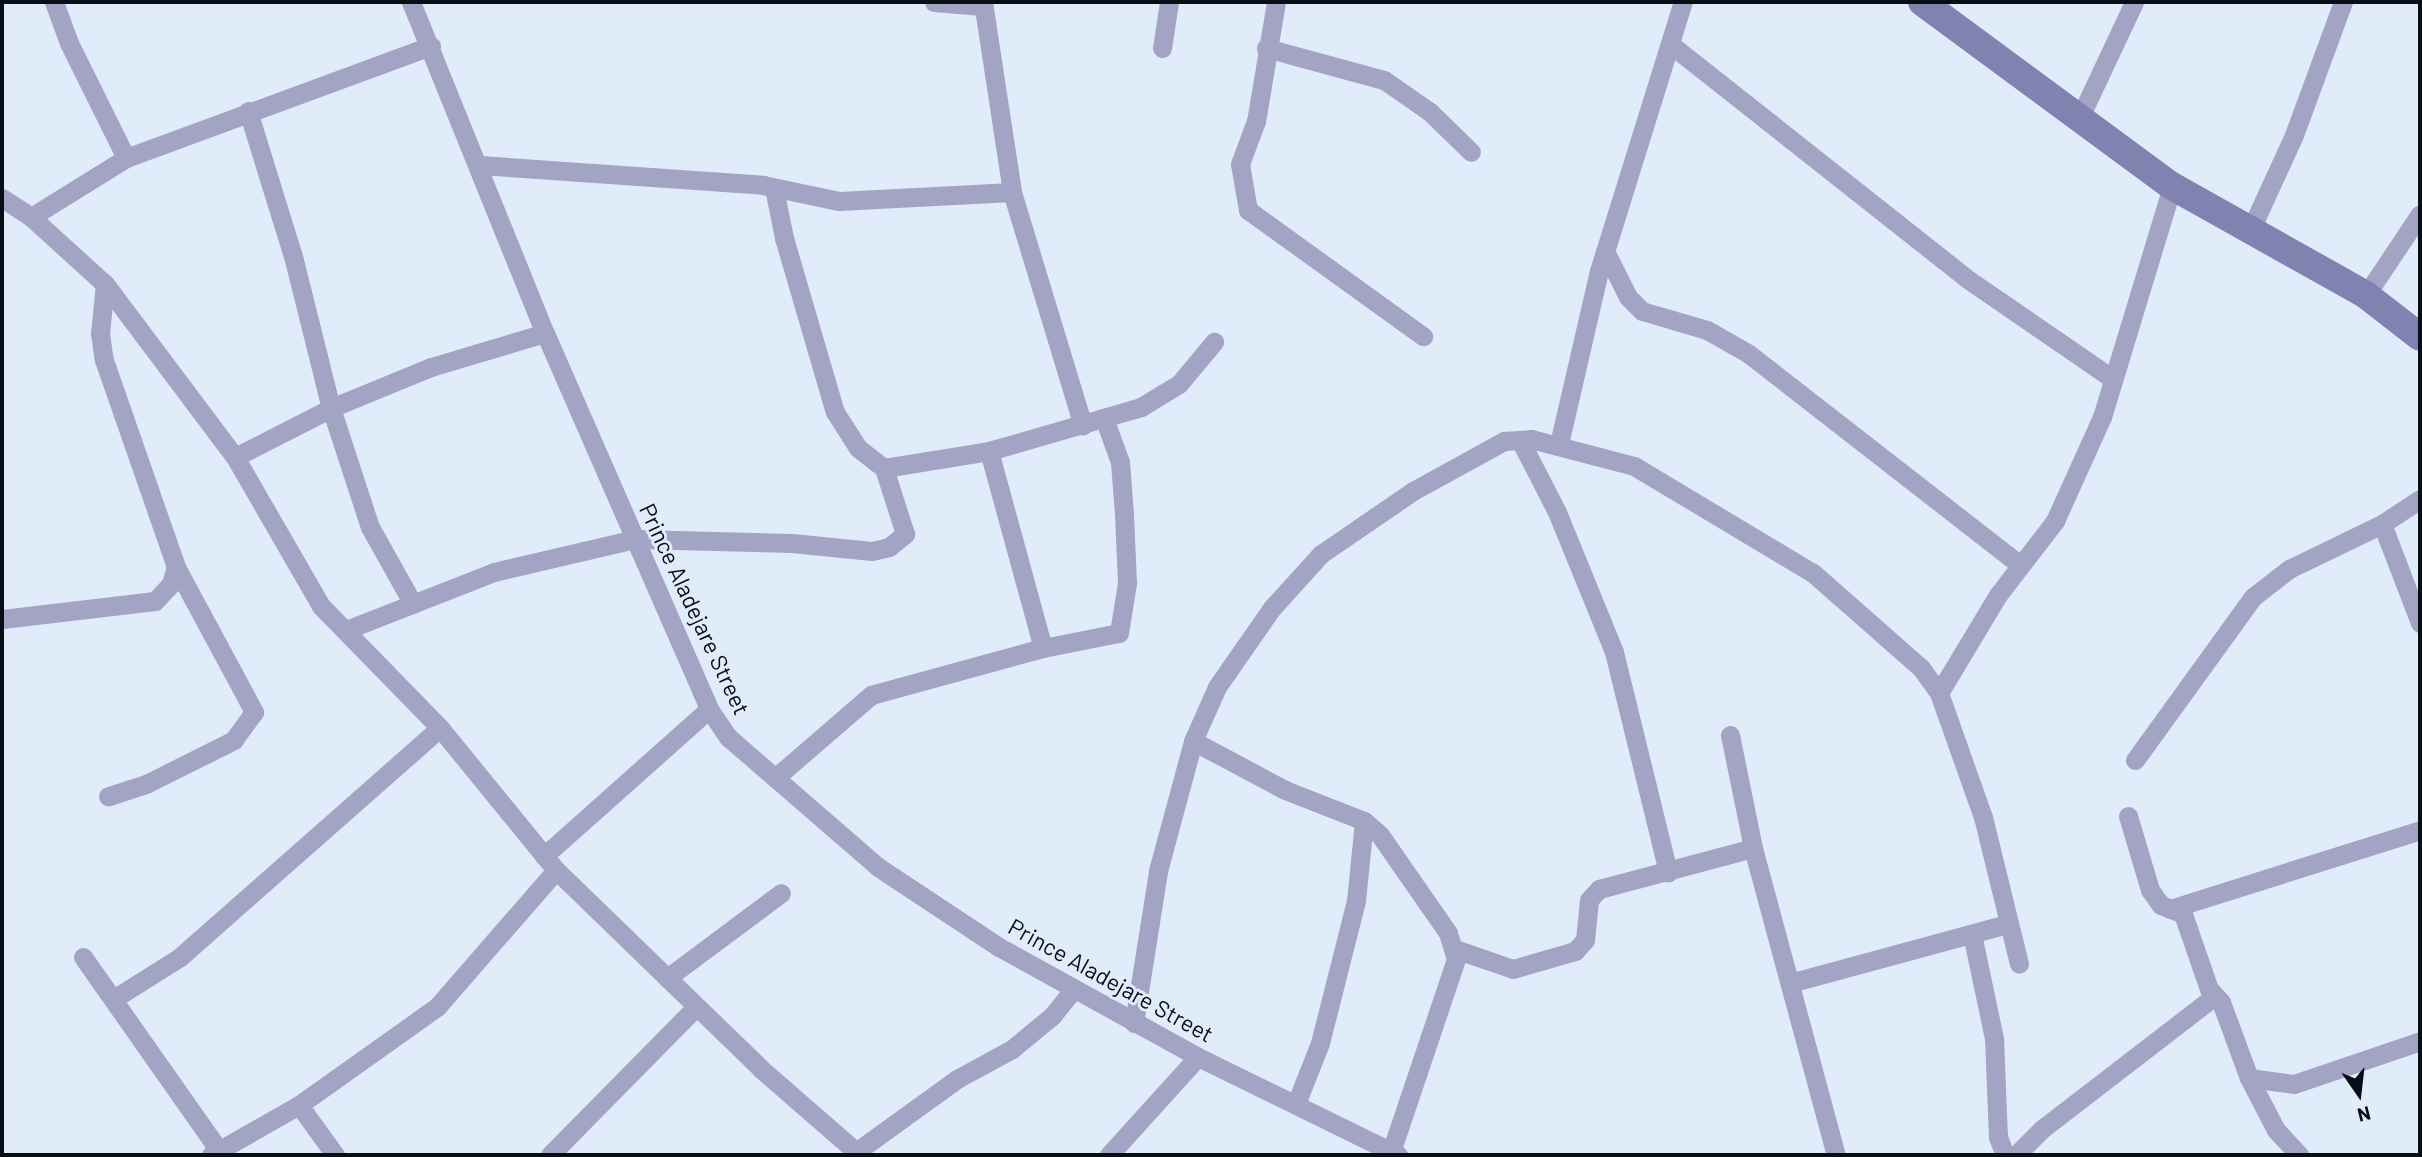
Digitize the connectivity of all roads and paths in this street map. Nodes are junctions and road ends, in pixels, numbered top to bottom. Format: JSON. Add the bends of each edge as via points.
{"nodes":[{"id":1,"x":54,"y":2,"type":"edge"},
{"id":2,"x":411,"y":2,"type":"edge"},
{"id":3,"x":934,"y":2,"type":"edge"},
{"id":4,"x":1169,"y":2,"type":"edge"},
{"id":5,"x":1276,"y":2,"type":"edge"},
{"id":6,"x":1683,"y":2,"type":"edge"},
{"id":7,"x":1922,"y":2,"type":"edge"},
{"id":8,"x":2134,"y":2,"type":"edge"},
{"id":9,"x":2343,"y":2,"type":"edge"},
{"id":10,"x":983,"y":4,"type":"edge"},
{"id":11,"x":1670,"y":44,"type":"junction"},
{"id":12,"x":431,"y":46,"type":"junction"},
{"id":13,"x":1162,"y":48,"type":"dead end"},
{"id":14,"x":1266,"y":48,"type":"junction"},
{"id":15,"x":248,"y":111,"type":"junction"},
{"id":16,"x":2080,"y":117,"type":"junction"},
{"id":17,"x":1471,"y":152,"type":"dead end"},
{"id":18,"x":126,"y":158,"type":"junction"},
{"id":19,"x":480,"y":165,"type":"junction"},
{"id":20,"x":2172,"y":186,"type":"junction"},
{"id":21,"x":774,"y":188,"type":"junction"},
{"id":22,"x":1012,"y":192,"type":"junction"},
{"id":23,"x":2,"y":198,"type":"edge"},
{"id":24,"x":2420,"y":214,"type":"edge"},
{"id":25,"x":31,"y":218,"type":"junction"},
{"id":26,"x":2251,"y":229,"type":"junction"},
{"id":27,"x":1605,"y":251,"type":"junction"},
{"id":28,"x":105,"y":284,"type":"junction"},
{"id":29,"x":2366,"y":295,"type":"junction"},
{"id":30,"x":545,"y":333,"type":"junction"},
{"id":31,"x":1423,"y":336,"type":"dead end"},
{"id":32,"x":2420,"y":337,"type":"edge"},
{"id":33,"x":1214,"y":342,"type":"dead end"},
{"id":34,"x":2113,"y":379,"type":"junction"},
{"id":35,"x":331,"y":408,"type":"junction"},
{"id":36,"x":1104,"y":418,"type":"junction"},
{"id":37,"x":1083,"y":425,"type":"junction"},
{"id":38,"x":1520,"y":440,"type":"junction"},
{"id":39,"x":1559,"y":444,"type":"junction"},
{"id":40,"x":989,"y":451,"type":"junction"},
{"id":41,"x":235,"y":457,"type":"junction"},
{"id":42,"x":884,"y":468,"type":"junction"},
{"id":43,"x":2420,"y":499,"type":"edge"},
{"id":44,"x":2382,"y":524,"type":"junction"},
{"id":45,"x":635,"y":539,"type":"junction"},
{"id":46,"x":2019,"y":564,"type":"junction"},
{"id":47,"x":176,"y":567,"type":"junction"},
{"id":48,"x":413,"y":604,"type":"junction"},
{"id":49,"x":2,"y":620,"type":"edge"},
{"id":50,"x":2420,"y":623,"type":"edge"},
{"id":51,"x":346,"y":630,"type":"junction"},
{"id":52,"x":1043,"y":648,"type":"junction"},
{"id":53,"x":1938,"y":693,"type":"junction"},
{"id":54,"x":709,"y":709,"type":"junction"},
{"id":55,"x":440,"y":728,"type":"junction"},
{"id":56,"x":1730,"y":735,"type":"dead end"},
{"id":57,"x":1193,"y":741,"type":"junction"},
{"id":58,"x":2135,"y":760,"type":"dead end"},
{"id":59,"x":775,"y":778,"type":"junction"},
{"id":60,"x":108,"y":796,"type":"dead end"},
{"id":61,"x":2128,"y":816,"type":"dead end"},
{"id":62,"x":1364,"y":821,"type":"junction"},
{"id":63,"x":2420,"y":830,"type":"edge"},
{"id":64,"x":1753,"y":848,"type":"junction"},
{"id":65,"x":550,"y":863,"type":"junction"},
{"id":66,"x":1668,"y":872,"type":"junction"},
{"id":67,"x":781,"y":893,"type":"dead end"},
{"id":68,"x":2170,"y":909,"type":"junction"},
{"id":69,"x":2007,"y":923,"type":"junction"},
{"id":70,"x":1972,"y":934,"type":"junction"},
{"id":71,"x":1455,"y":949,"type":"junction"},
{"id":72,"x":83,"y":957,"type":"dead end"},
{"id":73,"x":2019,"y":964,"type":"dead end"},
{"id":74,"x":667,"y":978,"type":"junction"},
{"id":75,"x":1790,"y":983,"type":"junction"},
{"id":76,"x":1073,"y":990,"type":"junction"},
{"id":77,"x":2215,"y":996,"type":"junction"},
{"id":78,"x":114,"y":998,"type":"junction"},
{"id":79,"x":696,"y":1007,"type":"junction"},
{"id":80,"x":1135,"y":1023,"type":"junction"},
{"id":81,"x":2420,"y":1041,"type":"edge"},
{"id":82,"x":1198,"y":1057,"type":"junction"},
{"id":83,"x":2249,"y":1079,"type":"junction"},
{"id":84,"x":1296,"y":1104,"type":"junction"},
{"id":85,"x":299,"y":1105,"type":"junction"},
{"id":86,"x":214,"y":1152,"type":"edge"},
{"id":87,"x":559,"y":1152,"type":"edge"},
{"id":88,"x":858,"y":1154,"type":"edge"},
{"id":89,"x":1394,"y":1154,"type":"edge"},
{"id":90,"x":335,"y":1155,"type":"edge"},
{"id":91,"x":1109,"y":1155,"type":"edge"},
{"id":92,"x":1836,"y":1155,"type":"edge"},
{"id":93,"x":2005,"y":1155,"type":"edge"},
{"id":94,"x":2016,"y":1155,"type":"edge"},
{"id":95,"x":2299,"y":1155,"type":"edge"}],
"edges":[{"from":1,"to":18,"type":"street","via":[[69,43]]},
{"from":2,"to":12,"type":"street","name":"Prince Aladejare Street"},
{"from":3,"to":10,"type":"street"},
{"from":4,"to":13,"type":"street"},
{"from":5,"to":14,"type":"street"},
{"from":6,"to":11,"type":"street"},
{"from":7,"to":16,"type":"street"},
{"from":8,"to":16,"type":"street"},
{"from":9,"to":26,"type":"street","via":[[2294,135]]},
{"from":10,"to":22,"type":"street"},
{"from":11,"to":27,"type":"street"},
{"from":11,"to":34,"type":"street","via":[[1966,278]]},
{"from":12,"to":15,"type":"street"},
{"from":12,"to":19,"type":"street","name":"Prince Aladejare Street"},
{"from":14,"to":17,"type":"street","via":[[1384,80],[1430,112]]},
{"from":14,"to":31,"type":"street","via":[[1256,121],[1240,164],[1248,210]]},
{"from":15,"to":18,"type":"street"},
{"from":15,"to":35,"type":"street","via":[[293,256]]},
{"from":16,"to":20,"type":"street"},
{"from":18,"to":25,"type":"street"},
{"from":19,"to":21,"type":"street"},
{"from":19,"to":30,"type":"street","name":"Prince Aladejare Street"},
{"from":20,"to":26,"type":"street"},
{"from":20,"to":34,"type":"street"},
{"from":21,"to":22,"type":"street","via":[[839,201]]},
{"from":21,"to":42,"type":"street","via":[[783,238],[835,412],[858,448]]},
{"from":22,"to":37,"type":"street"},
{"from":23,"to":25,"type":"street"},
{"from":24,"to":29,"type":"street"},
{"from":25,"to":28,"type":"street"},
{"from":26,"to":29,"type":"street"},
{"from":27,"to":39,"type":"street"},
{"from":27,"to":46,"type":"street","via":[[1628,297],[1642,311],[1707,330],[1749,354]]},
{"from":28,"to":41,"type":"street"},
{"from":28,"to":47,"type":"street","via":[[100,348]]},
{"from":29,"to":32,"type":"street"},
{"from":30,"to":35,"type":"street","via":[[431,367]]},
{"from":30,"to":45,"type":"street","name":"Prince Aladejare Street"},
{"from":33,"to":36,"type":"street","via":[[1179,384],[1141,407]]},
{"from":34,"to":46,"type":"street","via":[[2102,417],[2055,521]]},
{"from":35,"to":41,"type":"street"},
{"from":35,"to":48,"type":"street","via":[[370,527]]},
{"from":36,"to":37,"type":"street"},
{"from":36,"to":52,"type":"street","via":[[1121,475],[1128,583],[1124,626],[1111,638]]},
{"from":37,"to":40,"type":"street"},
{"from":38,"to":39,"type":"street"},
{"from":38,"to":57,"type":"street","via":[[1504,441],[1413,491],[1321,554],[1272,608],[1217,687]]},
{"from":38,"to":66,"type":"street","via":[[1557,512],[1614,652]]},
{"from":39,"to":53,"type":"street","via":[[1634,466],[1813,573],[1921,668]]},
{"from":40,"to":42,"type":"street"},
{"from":40,"to":52,"type":"street"},
{"from":41,"to":51,"type":"street","via":[[312,594]]},
{"from":42,"to":45,"type":"street","via":[[905,534],[889,547],[872,551],[792,543]]},
{"from":43,"to":44,"type":"street"},
{"from":44,"to":50,"type":"street"},
{"from":44,"to":58,"type":"street","via":[[2289,569],[2253,597]]},
{"from":45,"to":48,"type":"street","via":[[494,572]]},
{"from":45,"to":54,"type":"street","name":"Prince Aladejare Street"},
{"from":46,"to":53,"type":"street"},
{"from":47,"to":49,"type":"street","via":[[171,584],[155,601]]},
{"from":47,"to":60,"type":"street","via":[[254,712],[234,740],[146,784]]},
{"from":48,"to":51,"type":"street"},
{"from":51,"to":55,"type":"street"},
{"from":52,"to":59,"type":"street","via":[[871,695]]},
{"from":53,"to":69,"type":"street","via":[[1983,817]]},
{"from":54,"to":59,"type":"street","name":"Prince Aladejare Street","via":[[728,737]]},
{"from":54,"to":65,"type":"street"},
{"from":55,"to":65,"type":"street"},
{"from":55,"to":78,"type":"street","via":[[180,957]]},
{"from":56,"to":64,"type":"street"},
{"from":57,"to":62,"type":"street","via":[[1285,790]]},
{"from":57,"to":80,"type":"street","via":[[1158,871]]},
{"from":59,"to":76,"type":"street","name":"Prince Aladejare Street","via":[[878,867]]},
{"from":61,"to":68,"type":"street","via":[[2150,890]]},
{"from":62,"to":71,"type":"street","via":[[1380,835]]},
{"from":62,"to":84,"type":"street","via":[[1356,901],[1320,1043]]},
{"from":63,"to":68,"type":"street"},
{"from":64,"to":66,"type":"street"},
{"from":64,"to":75,"type":"street"},
{"from":65,"to":74,"type":"street"},
{"from":65,"to":85,"type":"street","via":[[437,1007]]},
{"from":66,"to":71,"type":"street","via":[[1594,893],[1589,900],[1585,940],[1575,951],[1513,969]]},
{"from":67,"to":74,"type":"street"},
{"from":68,"to":77,"type":"street","via":[[2183,914]]},
{"from":69,"to":70,"type":"street"},
{"from":69,"to":73,"type":"street"},
{"from":70,"to":75,"type":"street"},
{"from":70,"to":93,"type":"street","via":[[1994,1038],[1998,1137]]},
{"from":71,"to":89,"type":"street"},
{"from":72,"to":78,"type":"street"},
{"from":74,"to":79,"type":"street"},
{"from":75,"to":92,"type":"street"},
{"from":76,"to":80,"type":"street","name":"Prince Aladejare Street"},
{"from":76,"to":88,"type":"street","via":[[1052,1016],[1012,1049],[957,1079]]},
{"from":77,"to":83,"type":"street"},
{"from":77,"to":94,"type":"street","via":[[2042,1129]]},
{"from":78,"to":86,"type":"street"},
{"from":79,"to":87,"type":"street"},
{"from":79,"to":88,"type":"street"},
{"from":80,"to":82,"type":"street","name":"Prince Aladejare Street"},
{"from":81,"to":83,"type":"street","via":[[2294,1084]]},
{"from":82,"to":84,"type":"street","name":"Prince Aladejare Street"},
{"from":82,"to":91,"type":"street"},
{"from":83,"to":95,"type":"street","via":[[2276,1130]]},
{"from":84,"to":89,"type":"street","name":"Prince Aladejare Street"},
{"from":85,"to":86,"type":"street"},
{"from":85,"to":90,"type":"street"}]}
